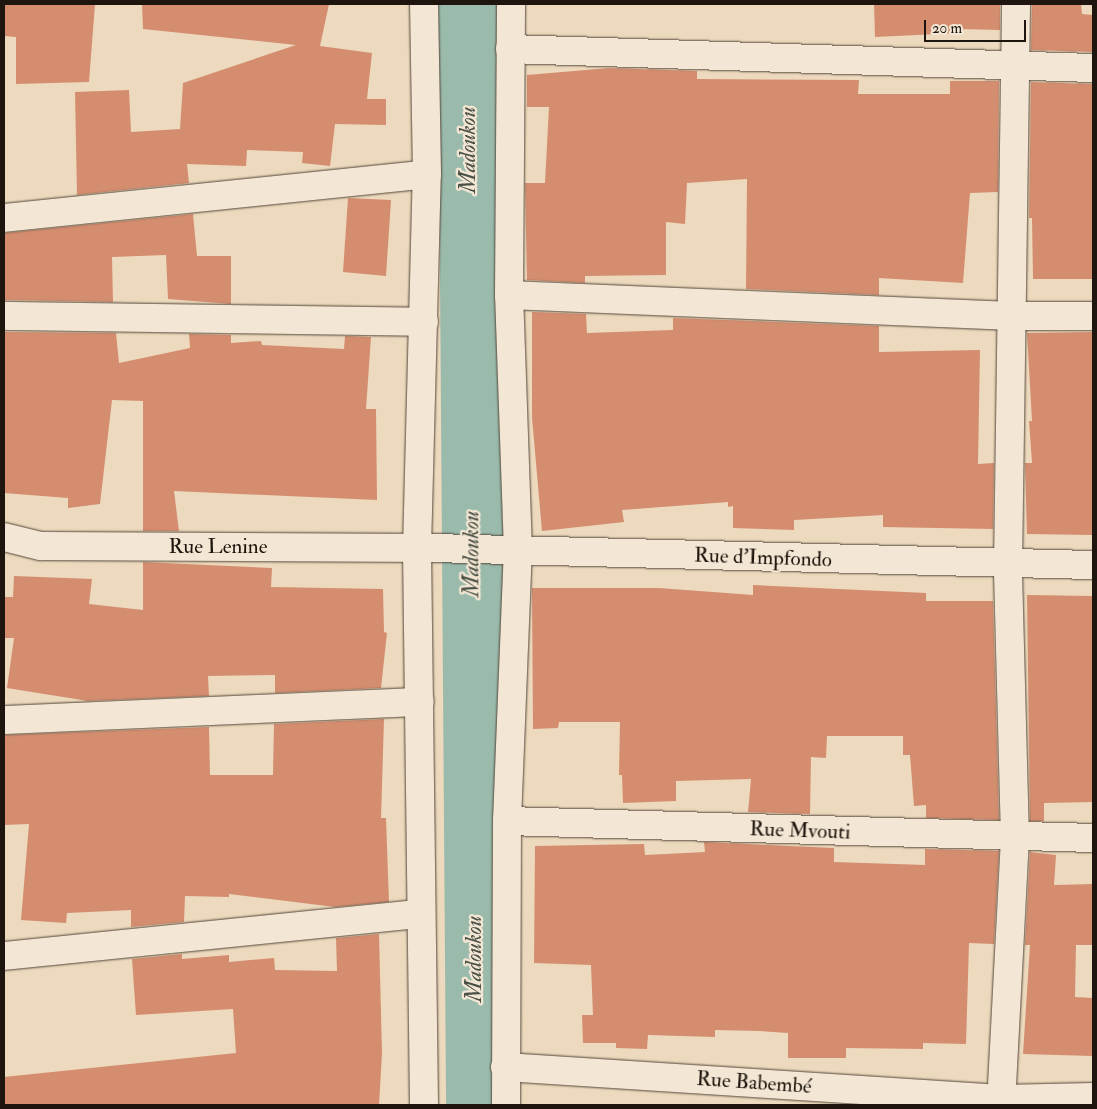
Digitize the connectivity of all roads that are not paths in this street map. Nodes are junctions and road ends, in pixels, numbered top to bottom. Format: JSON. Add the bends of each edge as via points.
{"nodes":[{"id":1,"x":424,"y":4,"type":"edge"},
{"id":2,"x":511,"y":4,"type":"edge"},
{"id":3,"x":1016,"y":4,"type":"edge"},
{"id":4,"x":510,"y":49,"type":"junction"},
{"id":5,"x":1015,"y":68,"type":"junction"},
{"id":6,"x":1093,"y":68,"type":"edge"},
{"id":7,"x":427,"y":174,"type":"junction"},
{"id":8,"x":4,"y":218,"type":"edge"},
{"id":9,"x":509,"y":295,"type":"junction"},
{"id":10,"x":4,"y":316,"type":"edge"},
{"id":11,"x":1012,"y":316,"type":"junction"},
{"id":12,"x":1093,"y":316,"type":"edge"},
{"id":13,"x":424,"y":322,"type":"junction"},
{"id":14,"x":4,"y":537,"type":"edge"},
{"id":15,"x":425,"y":548,"type":"junction"},
{"id":16,"x":507,"y":550,"type":"junction"},
{"id":17,"x":1093,"y":565,"type":"edge"},
{"id":18,"x":1008,"y":566,"type":"junction"},
{"id":19,"x":420,"y":702,"type":"junction"},
{"id":20,"x":4,"y":720,"type":"edge"},
{"id":21,"x":506,"y":821,"type":"junction"},
{"id":22,"x":1093,"y":838,"type":"edge"},
{"id":23,"x":1015,"y":839,"type":"junction"},
{"id":24,"x":421,"y":914,"type":"junction"},
{"id":25,"x":4,"y":956,"type":"edge"},
{"id":26,"x":505,"y":1067,"type":"junction"},
{"id":27,"x":1093,"y":1096,"type":"edge"},
{"id":28,"x":1001,"y":1102,"type":"edge"},
{"id":29,"x":424,"y":1105,"type":"edge"},
{"id":30,"x":506,"y":1105,"type":"edge"}],
"edges":[{"from":1,"to":7,"type":"street"},
{"from":2,"to":4,"type":"street"},
{"from":3,"to":5,"type":"street"},
{"from":4,"to":5,"type":"street"},
{"from":4,"to":9,"type":"street"},
{"from":5,"to":6,"type":"street"},
{"from":5,"to":11,"type":"street"},
{"from":7,"to":8,"type":"street"},
{"from":7,"to":13,"type":"street"},
{"from":9,"to":11,"type":"street"},
{"from":9,"to":16,"type":"street"},
{"from":10,"to":13,"type":"street"},
{"from":11,"to":12,"type":"street"},
{"from":11,"to":18,"type":"street"},
{"from":13,"to":15,"type":"street"},
{"from":14,"to":15,"type":"street","name":"Rue Lenine","via":[[41,546]]},
{"from":15,"to":16,"type":"street","name":"Rue d'Impfondo"},
{"from":15,"to":19,"type":"street"},
{"from":16,"to":18,"type":"street","name":"Rue d'Impfondo"},
{"from":16,"to":21,"type":"street"},
{"from":17,"to":18,"type":"street","name":"Rue d'Impfondo"},
{"from":18,"to":23,"type":"street"},
{"from":19,"to":20,"type":"street"},
{"from":19,"to":24,"type":"street"},
{"from":21,"to":23,"type":"street","name":"Rue Mvouti"},
{"from":21,"to":26,"type":"street"},
{"from":22,"to":23,"type":"street","name":"Rue Mvouti"},
{"from":23,"to":28,"type":"street"},
{"from":24,"to":25,"type":"street"},
{"from":24,"to":29,"type":"street"},
{"from":26,"to":28,"type":"street","name":"Rue Babembé"},
{"from":26,"to":30,"type":"street"},
{"from":27,"to":28,"type":"street","name":"Rue Babembé"}]}
